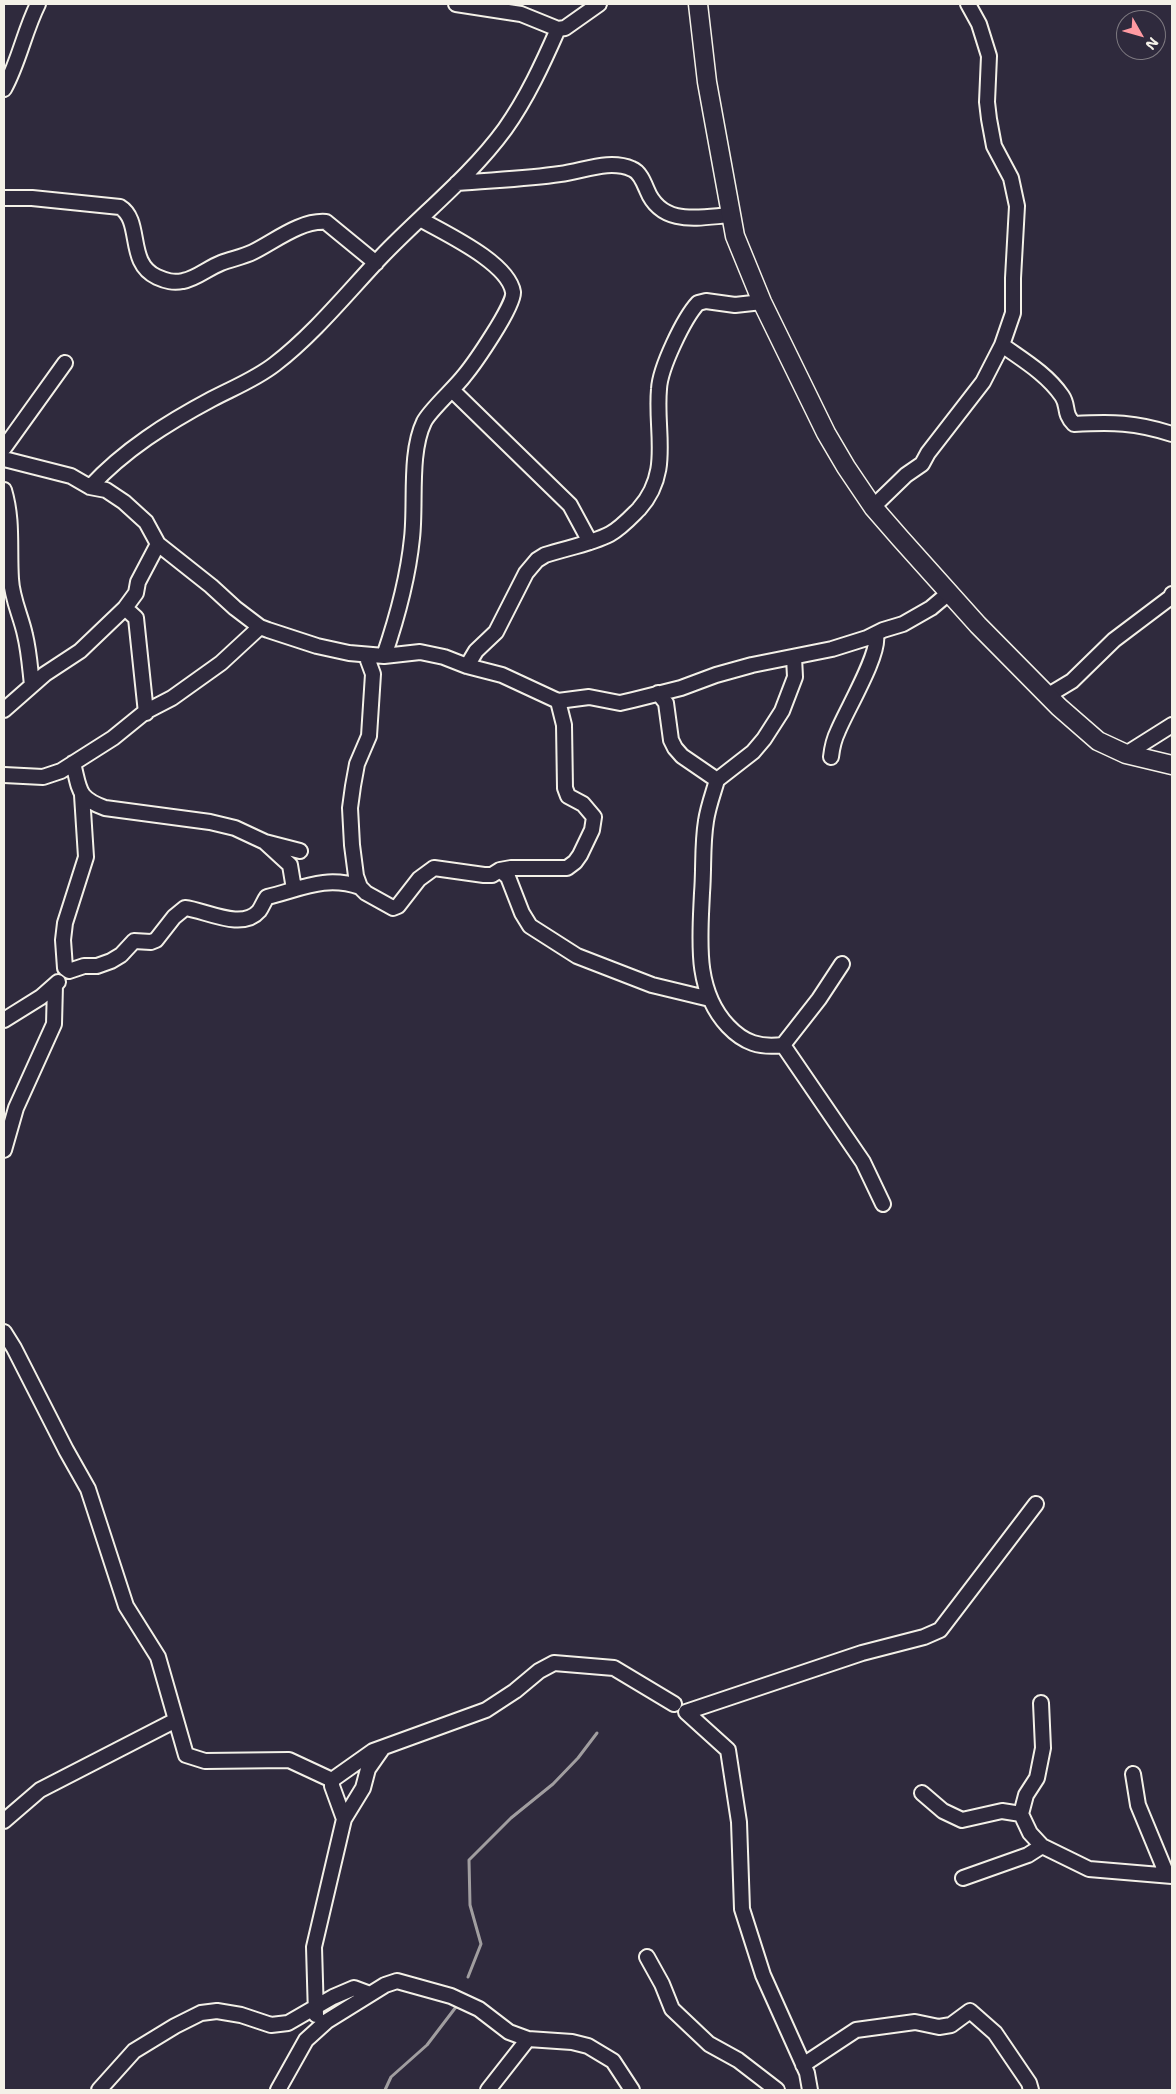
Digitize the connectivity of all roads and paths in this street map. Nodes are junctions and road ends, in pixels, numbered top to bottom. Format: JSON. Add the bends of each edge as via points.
{"nodes":[{"id":1,"x":38,"y":4,"type":"edge"},
{"id":2,"x":456,"y":4,"type":"edge"},
{"id":3,"x":599,"y":4,"type":"edge"},
{"id":4,"x":698,"y":4,"type":"edge"},
{"id":5,"x":968,"y":4,"type":"edge"},
{"id":6,"x":558,"y":29,"type":"junction"},
{"id":7,"x":4,"y":90,"type":"edge"},
{"id":8,"x":457,"y":183,"type":"junction"},
{"id":9,"x":4,"y":198,"type":"edge"},
{"id":10,"x":731,"y":215,"type":"junction"},
{"id":11,"x":420,"y":219,"type":"junction"},
{"id":12,"x":376,"y":263,"type":"junction"},
{"id":13,"x":762,"y":302,"type":"junction"},
{"id":14,"x":1002,"y":345,"type":"junction"},
{"id":15,"x":65,"y":362,"type":"dead end"},
{"id":16,"x":452,"y":390,"type":"junction"},
{"id":17,"x":1172,"y":434,"type":"edge"},
{"id":18,"x":4,"y":448,"type":"edge"},
{"id":19,"x":4,"y":459,"type":"edge"},
{"id":20,"x":90,"y":487,"type":"junction"},
{"id":21,"x":4,"y":490,"type":"edge"},
{"id":22,"x":873,"y":507,"type":"junction"},
{"id":23,"x":590,"y":542,"type":"junction"},
{"id":24,"x":158,"y":544,"type":"junction"},
{"id":25,"x":950,"y":592,"type":"junction"},
{"id":26,"x":1172,"y":594,"type":"edge"},
{"id":27,"x":125,"y":608,"type":"junction"},
{"id":28,"x":260,"y":627,"type":"junction"},
{"id":29,"x":867,"y":638,"type":"junction"},
{"id":30,"x":366,"y":655,"type":"junction"},
{"id":31,"x":384,"y":656,"type":"junction"},
{"id":32,"x":794,"y":657,"type":"junction"},
{"id":33,"x":467,"y":666,"type":"junction"},
{"id":34,"x":32,"y":685,"type":"junction"},
{"id":35,"x":658,"y":693,"type":"junction"},
{"id":36,"x":1047,"y":696,"type":"junction"},
{"id":37,"x":558,"y":701,"type":"junction"},
{"id":38,"x":4,"y":710,"type":"edge"},
{"id":39,"x":146,"y":713,"type":"junction"},
{"id":40,"x":1172,"y":725,"type":"edge"},
{"id":41,"x":1126,"y":754,"type":"junction"},
{"id":42,"x":831,"y":757,"type":"dead end"},
{"id":43,"x":73,"y":763,"type":"junction"},
{"id":44,"x":1172,"y":764,"type":"edge"},
{"id":45,"x":4,"y":775,"type":"edge"},
{"id":46,"x":717,"y":780,"type":"junction"},
{"id":47,"x":82,"y":795,"type":"junction"},
{"id":48,"x":265,"y":842,"type":"junction"},
{"id":49,"x":300,"y":851,"type":"dead end"},
{"id":50,"x":500,"y":870,"type":"junction"},
{"id":51,"x":360,"y":887,"type":"junction"},
{"id":52,"x":294,"y":889,"type":"junction"},
{"id":53,"x":842,"y":964,"type":"dead end"},
{"id":54,"x":69,"y":971,"type":"junction"},
{"id":55,"x":55,"y":985,"type":"junction"},
{"id":56,"x":710,"y":999,"type":"junction"},
{"id":57,"x":4,"y":1020,"type":"edge"},
{"id":58,"x":783,"y":1046,"type":"junction"},
{"id":59,"x":4,"y":1150,"type":"edge"},
{"id":60,"x":883,"y":1204,"type":"dead end"},
{"id":61,"x":4,"y":1332,"type":"edge"},
{"id":62,"x":1036,"y":1504,"type":"dead end"},
{"id":63,"x":1041,"y":1703,"type":"dead end"},
{"id":64,"x":674,"y":1704,"type":"dead end"},
{"id":65,"x":176,"y":1720,"type":"junction"},
{"id":66,"x":382,"y":1749,"type":"junction"},
{"id":67,"x":1133,"y":1774,"type":"dead end"},
{"id":68,"x":332,"y":1780,"type":"junction"},
{"id":69,"x":922,"y":1792,"type":"dead end"},
{"id":70,"x":1021,"y":1814,"type":"junction"},
{"id":71,"x":344,"y":1819,"type":"junction"},
{"id":72,"x":4,"y":1821,"type":"edge"},
{"id":73,"x":1042,"y":1846,"type":"junction"},
{"id":74,"x":1170,"y":1875,"type":"edge"},
{"id":75,"x":963,"y":1878,"type":"dead end"},
{"id":76,"x":647,"y":1957,"type":"dead end"},
{"id":77,"x":370,"y":1994,"type":"junction"},
{"id":78,"x":317,"y":2008,"type":"junction"},
{"id":79,"x":314,"y":2033,"type":"junction"},
{"id":80,"x":528,"y":2039,"type":"junction"},
{"id":81,"x":804,"y":2065,"type":"junction"},
{"id":82,"x":99,"y":2090,"type":"edge"},
{"id":83,"x":278,"y":2090,"type":"edge"},
{"id":84,"x":488,"y":2090,"type":"edge"},
{"id":85,"x":632,"y":2090,"type":"edge"},
{"id":86,"x":777,"y":2090,"type":"edge"},
{"id":87,"x":810,"y":2090,"type":"edge"},
{"id":88,"x":1031,"y":2090,"type":"edge"}],
"edges":[{"from":1,"to":7,"type":"street"},
{"from":2,"to":6,"type":"street","via":[[522,14]]},
{"from":3,"to":6,"type":"street","via":[[565,28]]},
{"from":4,"to":10,"type":"main road"},
{"from":5,"to":14,"type":"street","via":[[979,24],[989,56],[987,102],[994,146],[1011,178],[1017,206],[1013,313]]},
{"from":6,"to":8,"type":"street","via":[[520,107]]},
{"from":8,"to":10,"type":"street","via":[[561,174],[612,165],[633,169],[659,208],[680,218]]},
{"from":8,"to":11,"type":"street"},
{"from":9,"to":12,"type":"street","via":[[120,207],[129,216],[142,265],[153,276],[171,283],[185,281],[318,221],[333,227]]},
{"from":10,"to":13,"type":"main road"},
{"from":11,"to":12,"type":"street"},
{"from":11,"to":16,"type":"street","via":[[500,269],[513,290],[507,312],[465,376]]},
{"from":12,"to":20,"type":"street","via":[[306,337],[274,365],[132,447]]},
{"from":13,"to":22,"type":"main road","via":[[826,433]]},
{"from":13,"to":23,"type":"street","via":[[735,305],[706,302],[698,303],[691,310],[658,388],[660,461],[656,482],[648,499],[629,520],[610,534]]},
{"from":14,"to":17,"type":"street","via":[[1050,382],[1062,396],[1068,418],[1074,424],[1124,422]]},
{"from":14,"to":22,"type":"street","via":[[983,382],[922,464]]},
{"from":15,"to":18,"type":"street"},
{"from":16,"to":23,"type":"street","via":[[570,505]]},
{"from":16,"to":31,"type":"street","via":[[425,420],[420,434],[412,538],[398,615]]},
{"from":19,"to":20,"type":"street","via":[[71,476]]},
{"from":20,"to":24,"type":"street","via":[[106,490],[124,502],[146,522]]},
{"from":21,"to":34,"type":"street","via":[[11,533],[12,592],[26,635]]},
{"from":22,"to":25,"type":"main road"},
{"from":23,"to":33,"type":"street","via":[[537,560],[526,573],[496,632],[476,651]]},
{"from":24,"to":27,"type":"street","via":[[138,582],[136,593]]},
{"from":24,"to":28,"type":"street"},
{"from":25,"to":29,"type":"street","via":[[931,608],[903,624]]},
{"from":25,"to":36,"type":"main road"},
{"from":26,"to":36,"type":"street","via":[[1114,640],[1072,681]]},
{"from":27,"to":34,"type":"street","via":[[80,651]]},
{"from":27,"to":39,"type":"street","via":[[136,618]]},
{"from":28,"to":30,"type":"street","via":[[317,646]]},
{"from":28,"to":39,"type":"street","via":[[221,663]]},
{"from":29,"to":32,"type":"street"},
{"from":29,"to":42,"type":"street","via":[[876,636],[873,657],[837,733]]},
{"from":30,"to":31,"type":"street"},
{"from":30,"to":51,"type":"street","via":[[373,674],[369,736],[357,764],[350,808],[356,876]]},
{"from":31,"to":33,"type":"street","via":[[420,652]]},
{"from":32,"to":35,"type":"street","via":[[725,672]]},
{"from":32,"to":46,"type":"street","via":[[795,677],[782,711],[753,752]]},
{"from":33,"to":37,"type":"street","via":[[502,675]]},
{"from":34,"to":38,"type":"street"},
{"from":35,"to":37,"type":"street","via":[[620,703],[589,697]]},
{"from":35,"to":46,"type":"street","via":[[666,702],[675,748]]},
{"from":36,"to":41,"type":"main road","via":[[1098,742]]},
{"from":37,"to":50,"type":"street","via":[[564,725],[565,788],[568,796],[583,804],[594,817],[592,830],[575,862],[567,868]]},
{"from":39,"to":43,"type":"street"},
{"from":40,"to":41,"type":"street"},
{"from":41,"to":44,"type":"main road"},
{"from":43,"to":45,"type":"street","via":[[62,771],[43,777]]},
{"from":43,"to":47,"type":"street"},
{"from":46,"to":56,"type":"street","via":[[705,823],[700,924],[704,984]]},
{"from":47,"to":48,"type":"street","via":[[89,802],[105,808],[210,822],[235,828]]},
{"from":47,"to":54,"type":"street","via":[[86,857],[65,923],[65,968]]},
{"from":48,"to":49,"type":"street"},
{"from":48,"to":52,"type":"street","via":[[290,865]]},
{"from":50,"to":51,"type":"street","via":[[484,875],[434,868],[419,879],[393,908],[366,894]]},
{"from":50,"to":56,"type":"street","via":[[508,877],[530,926],[577,956],[652,985]]},
{"from":51,"to":52,"type":"street","via":[[343,881]]},
{"from":52,"to":54,"type":"street","via":[[267,897],[258,912],[237,919],[224,919],[185,908],[156,940],[134,941],[111,961]]},
{"from":53,"to":58,"type":"street"},
{"from":54,"to":55,"type":"street"},
{"from":55,"to":57,"type":"street"},
{"from":55,"to":59,"type":"street","via":[[54,1024],[16,1108]]},
{"from":56,"to":58,"type":"street","via":[[718,1015],[748,1042],[763,1047]]},
{"from":58,"to":60,"type":"street","via":[[863,1162]]},
{"from":61,"to":65,"type":"street","via":[[88,1489],[126,1606],[158,1657]]},
{"from":62,"to":81,"type":"street","via":[[940,1630],[686,1712],[728,1750],[738,1822],[742,1909],[763,1975]]},
{"from":63,"to":70,"type":"street","via":[[1043,1748],[1037,1778],[1026,1796]]},
{"from":64,"to":66,"type":"street","via":[[614,1668],[554,1663],[486,1710]]},
{"from":65,"to":68,"type":"street","via":[[186,1755],[205,1761],[289,1760]]},
{"from":65,"to":72,"type":"street","via":[[40,1790]]},
{"from":66,"to":68,"type":"street","via":[[373,1751]]},
{"from":66,"to":71,"type":"street","via":[[368,1769],[363,1788]]},
{"from":67,"to":74,"type":"street","via":[[1138,1806]]},
{"from":68,"to":71,"type":"street"},
{"from":69,"to":70,"type":"street","via":[[943,1811],[962,1820],[1002,1811]]},
{"from":70,"to":73,"type":"street","via":[[1030,1833]]},
{"from":71,"to":78,"type":"street","via":[[314,1947]]},
{"from":73,"to":74,"type":"street","via":[[1090,1869]]},
{"from":73,"to":75,"type":"street","via":[[1028,1855]]},
{"from":76,"to":86,"type":"street","via":[[672,2009],[709,2044],[738,2060]]},
{"from":77,"to":78,"type":"street","via":[[354,1988]]},
{"from":77,"to":79,"type":"street"},
{"from":77,"to":80,"type":"street","via":[[397,1981],[442,1993],[479,2009],[509,2032]]},
{"from":78,"to":79,"type":"street"},
{"from":78,"to":82,"type":"street","via":[[288,2024],[271,2025],[233,2013],[201,2013],[134,2051]]},
{"from":79,"to":83,"type":"street","via":[[306,2040]]},
{"from":80,"to":84,"type":"street"},
{"from":80,"to":85,"type":"street","via":[[588,2046],[613,2061]]},
{"from":81,"to":87,"type":"street"},
{"from":81,"to":88,"type":"street","via":[[856,2030],[915,2022],[939,2028],[951,2025],[970,2011],[995,2033]]}]}
